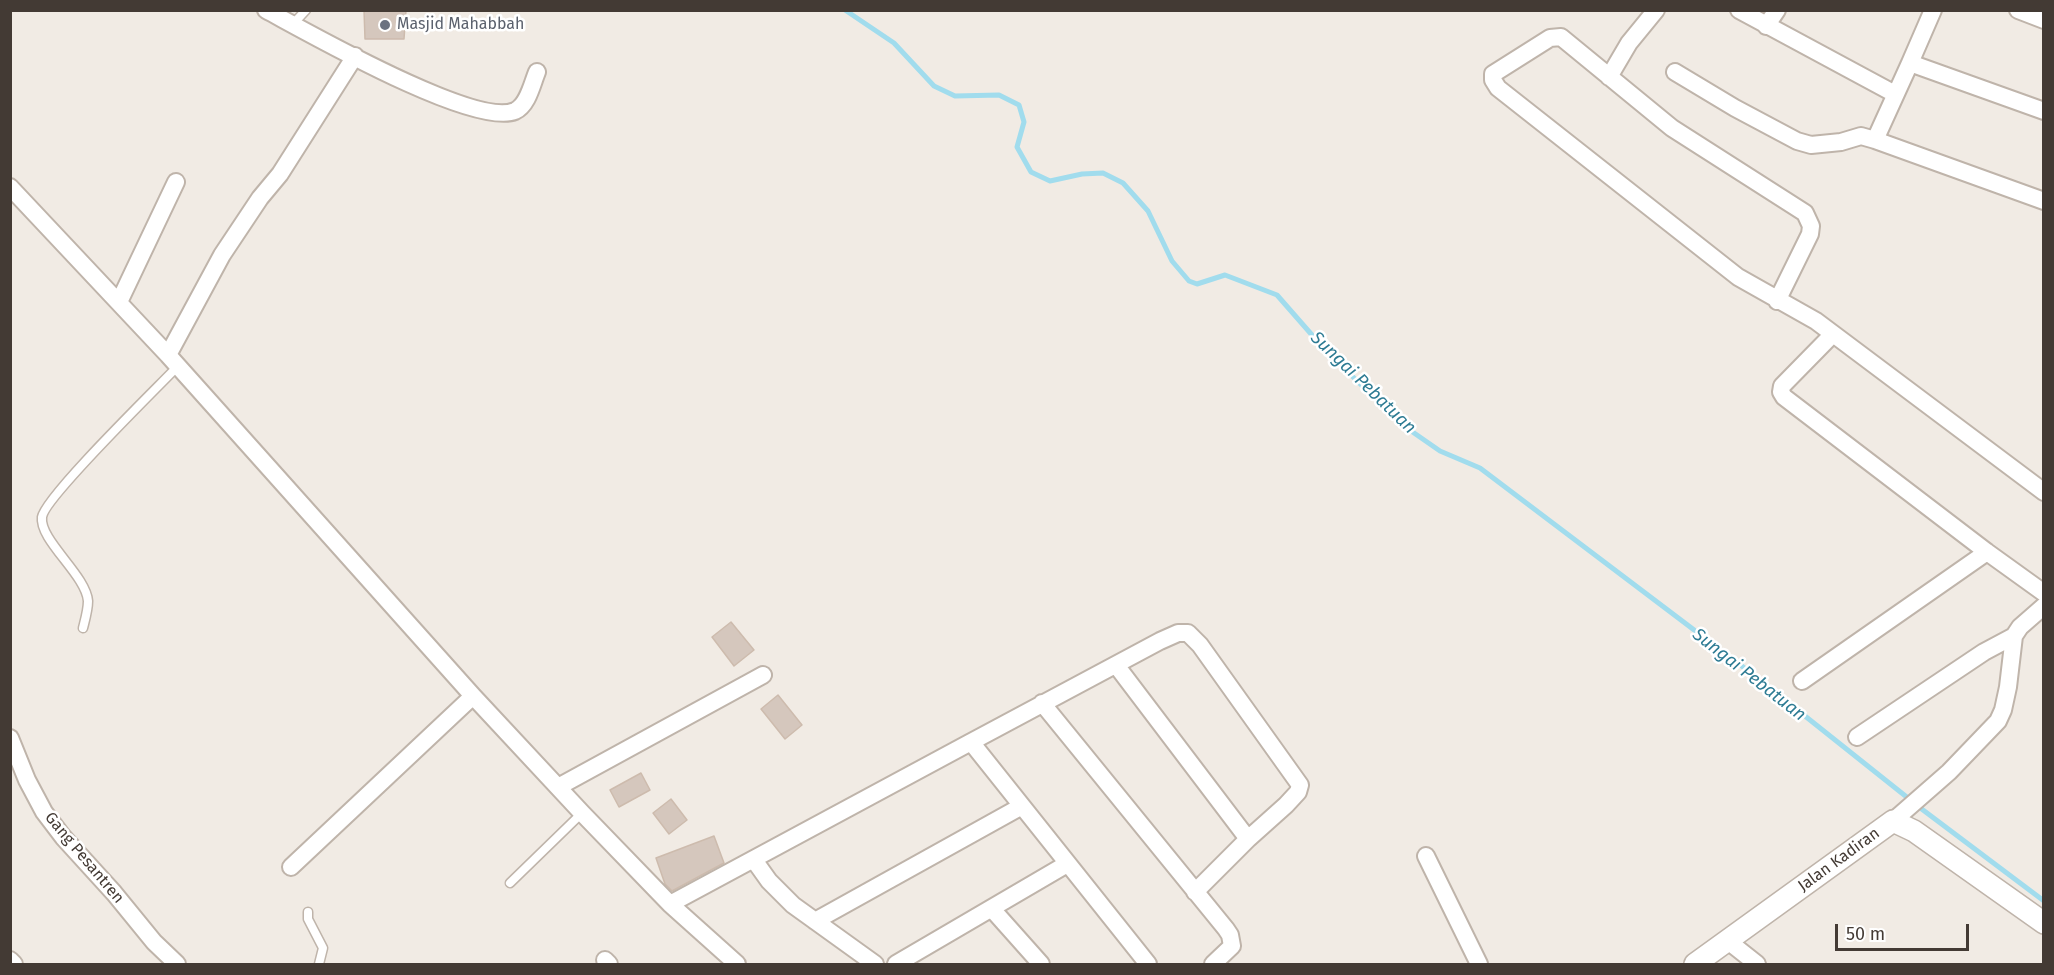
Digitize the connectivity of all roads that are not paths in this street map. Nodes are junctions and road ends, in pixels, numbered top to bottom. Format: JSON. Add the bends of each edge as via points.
{"nodes":[{"id":1,"x":266,"y":10,"type":"edge"},
{"id":2,"x":306,"y":10,"type":"edge"},
{"id":3,"x":1656,"y":10,"type":"edge"},
{"id":4,"x":1739,"y":10,"type":"edge"},
{"id":5,"x":1777,"y":10,"type":"edge"},
{"id":6,"x":1933,"y":10,"type":"edge"},
{"id":7,"x":2018,"y":10,"type":"edge"},
{"id":8,"x":2043,"y":20,"type":"edge"},
{"id":9,"x":293,"y":24,"type":"junction"},
{"id":10,"x":1766,"y":26,"type":"junction"},
{"id":11,"x":355,"y":56,"type":"junction"},
{"id":12,"x":1910,"y":63,"type":"junction"},
{"id":13,"x":537,"y":72,"type":"dead end"},
{"id":14,"x":1675,"y":72,"type":"dead end"},
{"id":15,"x":1609,"y":77,"type":"junction"},
{"id":16,"x":1895,"y":94,"type":"junction"},
{"id":17,"x":2043,"y":111,"type":"edge"},
{"id":18,"x":1875,"y":140,"type":"junction"},
{"id":19,"x":176,"y":182,"type":"dead end"},
{"id":20,"x":10,"y":187,"type":"edge"},
{"id":21,"x":2043,"y":201,"type":"edge"},
{"id":22,"x":1777,"y":301,"type":"junction"},
{"id":23,"x":120,"y":302,"type":"junction"},
{"id":24,"x":1832,"y":335,"type":"junction"},
{"id":25,"x":173,"y":361,"type":"junction"},
{"id":26,"x":2043,"y":492,"type":"edge"},
{"id":27,"x":1987,"y":552,"type":"junction"},
{"id":28,"x":2043,"y":593,"type":"edge"},
{"id":29,"x":2043,"y":606,"type":"edge"},
{"id":30,"x":83,"y":628,"type":"dead end"},
{"id":31,"x":2014,"y":636,"type":"junction"},
{"id":32,"x":1116,"y":665,"type":"junction"},
{"id":33,"x":763,"y":675,"type":"dead end"},
{"id":34,"x":1802,"y":681,"type":"dead end"},
{"id":35,"x":473,"y":696,"type":"junction"},
{"id":36,"x":1042,"y":703,"type":"junction"},
{"id":37,"x":1857,"y":737,"type":"dead end"},
{"id":38,"x":10,"y":738,"type":"edge"},
{"id":39,"x":971,"y":742,"type":"junction"},
{"id":40,"x":558,"y":787,"type":"junction"},
{"id":41,"x":1022,"y":806,"type":"junction"},
{"id":42,"x":582,"y":813,"type":"junction"},
{"id":43,"x":1893,"y":821,"type":"junction"},
{"id":44,"x":1248,"y":839,"type":"junction"},
{"id":45,"x":1426,"y":856,"type":"dead end"},
{"id":46,"x":754,"y":860,"type":"junction"},
{"id":47,"x":1066,"y":864,"type":"junction"},
{"id":48,"x":291,"y":867,"type":"dead end"},
{"id":49,"x":510,"y":883,"type":"dead end"},
{"id":50,"x":1195,"y":892,"type":"junction"},
{"id":51,"x":670,"y":904,"type":"junction"},
{"id":52,"x":992,"y":909,"type":"junction"},
{"id":53,"x":308,"y":912,"type":"dead end"},
{"id":54,"x":815,"y":921,"type":"junction"},
{"id":55,"x":2043,"y":924,"type":"edge"},
{"id":56,"x":1728,"y":941,"type":"junction"},
{"id":57,"x":10,"y":960,"type":"edge"},
{"id":58,"x":14,"y":964,"type":"edge"},
{"id":59,"x":177,"y":964,"type":"edge"},
{"id":60,"x":319,"y":964,"type":"edge"},
{"id":61,"x":733,"y":964,"type":"edge"},
{"id":62,"x":874,"y":964,"type":"edge"},
{"id":63,"x":896,"y":964,"type":"edge"},
{"id":64,"x":1041,"y":964,"type":"edge"},
{"id":65,"x":1148,"y":964,"type":"edge"},
{"id":66,"x":1213,"y":964,"type":"edge"},
{"id":67,"x":1479,"y":964,"type":"edge"},
{"id":68,"x":1695,"y":964,"type":"edge"},
{"id":69,"x":1757,"y":964,"type":"edge"}],
"edges":[{"from":1,"to":9,"type":"street"},
{"from":2,"to":9,"type":"lane"},
{"from":3,"to":15,"type":"street","via":[[1629,43]]},
{"from":4,"to":10,"type":"street"},
{"from":5,"to":10,"type":"street"},
{"from":6,"to":12,"type":"street"},
{"from":7,"to":8,"type":"street"},
{"from":9,"to":11,"type":"street"},
{"from":10,"to":16,"type":"street"},
{"from":11,"to":13,"type":"street","via":[[437,96],[493,114],[520,107]]},
{"from":11,"to":25,"type":"street","via":[[280,174],[222,255]]},
{"from":12,"to":16,"type":"street"},
{"from":12,"to":17,"type":"street"},
{"from":14,"to":18,"type":"street","via":[[1797,141],[1811,145],[1861,136]]},
{"from":15,"to":22,"type":"street","via":[[1672,128],[1805,213],[1810,234]]},
{"from":15,"to":22,"type":"street","via":[[1557,36],[1492,77],[1498,88],[1687,237],[1738,277]]},
{"from":16,"to":18,"type":"street"},
{"from":18,"to":21,"type":"street"},
{"from":19,"to":23,"type":"street"},
{"from":20,"to":23,"type":"street"},
{"from":22,"to":24,"type":"street"},
{"from":23,"to":25,"type":"street"},
{"from":24,"to":26,"type":"street"},
{"from":24,"to":27,"type":"street","via":[[1782,386],[1782,394]]},
{"from":25,"to":30,"type":"lane","via":[[75,473],[42,517],[46,532],[86,593]]},
{"from":25,"to":35,"type":"street"},
{"from":27,"to":28,"type":"street"},
{"from":27,"to":34,"type":"street"},
{"from":29,"to":31,"type":"street"},
{"from":31,"to":37,"type":"street"},
{"from":31,"to":43,"type":"street","via":[[2008,687],[1998,721],[1964,758]]},
{"from":32,"to":36,"type":"street"},
{"from":32,"to":44,"type":"street"},
{"from":32,"to":44,"type":"street","via":[[1178,633],[1193,636],[1300,786],[1286,805]]},
{"from":33,"to":40,"type":"street"},
{"from":35,"to":40,"type":"street"},
{"from":35,"to":48,"type":"street"},
{"from":36,"to":39,"type":"street"},
{"from":36,"to":50,"type":"street"},
{"from":38,"to":59,"type":"street","name":"Gang Pesantren","via":[[44,812]]},
{"from":39,"to":41,"type":"street"},
{"from":39,"to":46,"type":"street"},
{"from":40,"to":42,"type":"street"},
{"from":41,"to":47,"type":"street"},
{"from":41,"to":54,"type":"street"},
{"from":42,"to":49,"type":"lane"},
{"from":42,"to":51,"type":"street"},
{"from":43,"to":55,"type":"street","name":"Jalan Kadiran","via":[[1914,831]]},
{"from":43,"to":56,"type":"street","name":"Jalan Kadiran"},
{"from":44,"to":50,"type":"street"},
{"from":45,"to":67,"type":"street"},
{"from":46,"to":51,"type":"street"},
{"from":46,"to":54,"type":"street","via":[[781,895]]},
{"from":47,"to":52,"type":"street"},
{"from":47,"to":65,"type":"street"},
{"from":50,"to":66,"type":"street","via":[[1232,942],[1229,951]]},
{"from":51,"to":61,"type":"street"},
{"from":52,"to":63,"type":"street"},
{"from":52,"to":64,"type":"street"},
{"from":53,"to":60,"type":"lane","via":[[323,948]]},
{"from":54,"to":62,"type":"street"},
{"from":56,"to":68,"type":"street","name":"Jalan Kadiran"},
{"from":56,"to":69,"type":"street"},
{"from":57,"to":58,"type":"street"}]}
